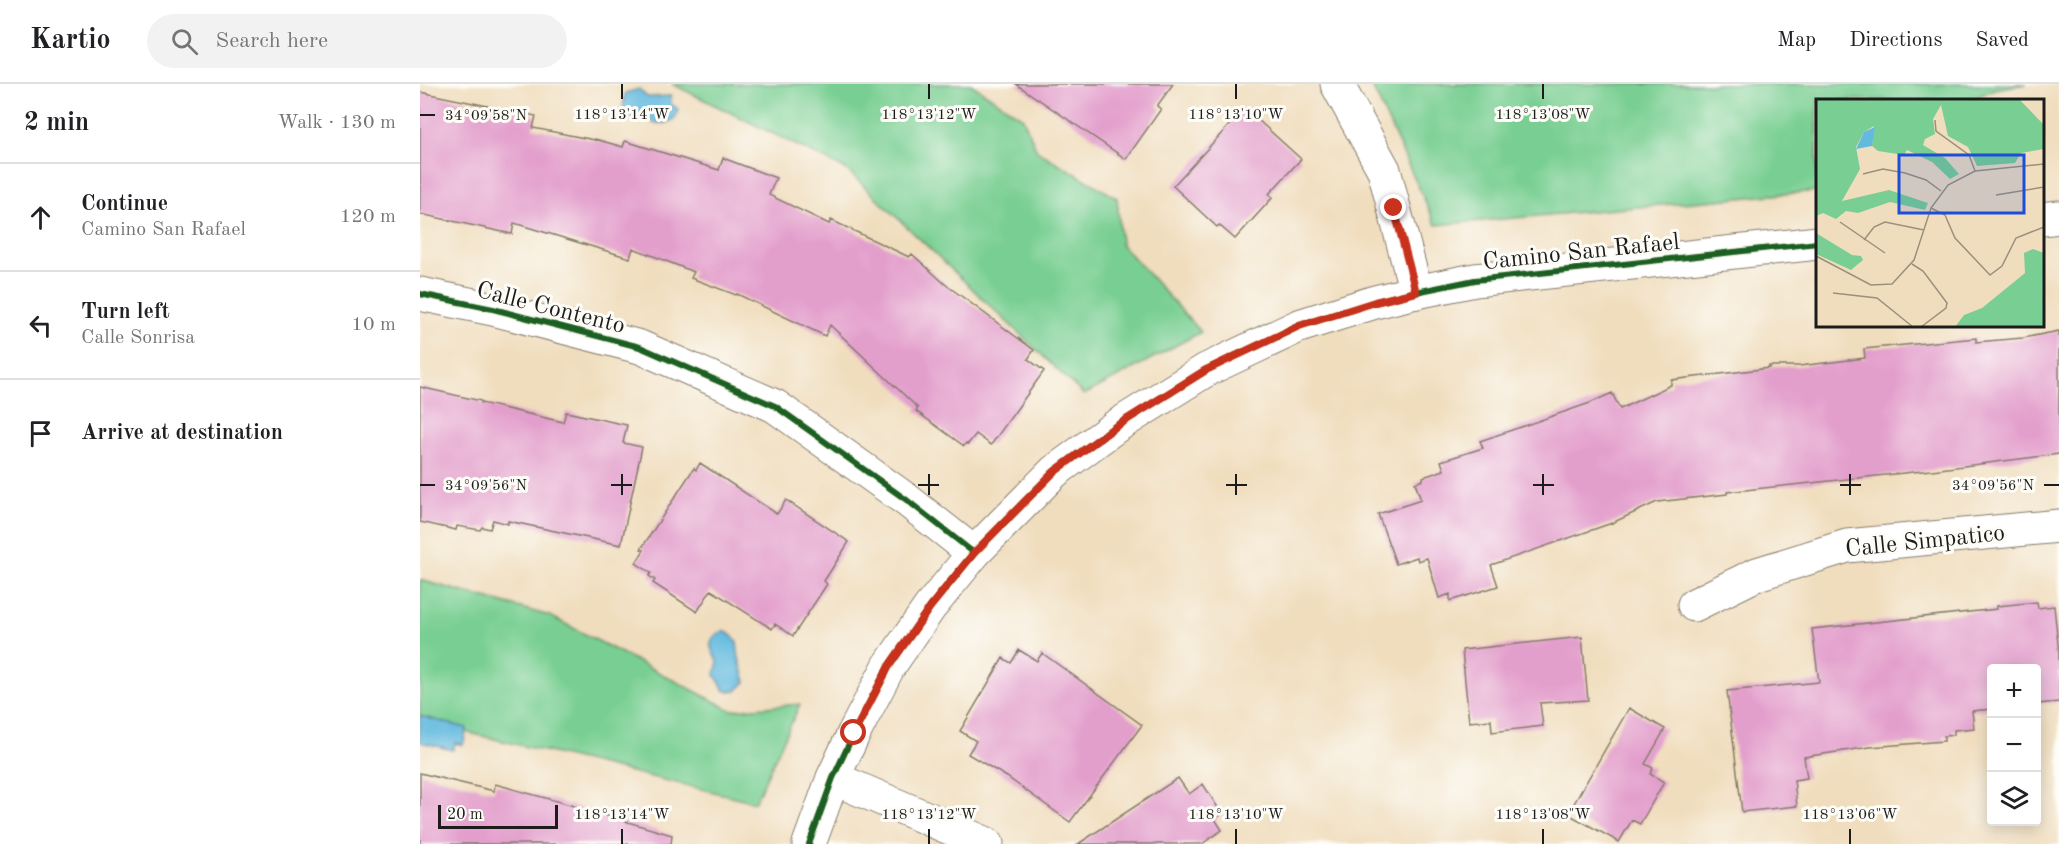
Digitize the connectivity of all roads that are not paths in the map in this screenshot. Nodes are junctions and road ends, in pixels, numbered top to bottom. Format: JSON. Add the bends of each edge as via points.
{"nodes":[{"id":1,"x":1338,"y":84,"type":"edge"},
{"id":2,"x":2059,"y":217,"type":"edge"},
{"id":3,"x":2044,"y":219,"type":"edge"},
{"id":4,"x":1816,"y":243,"type":"edge"},
{"id":5,"x":1416,"y":292,"type":"junction"},
{"id":6,"x":420,"y":294,"type":"edge"},
{"id":7,"x":2059,"y":526,"type":"edge"},
{"id":8,"x":974,"y":553,"type":"junction"},
{"id":9,"x":1694,"y":605,"type":"dead end"},
{"id":10,"x":833,"y":778,"type":"junction"},
{"id":11,"x":809,"y":844,"type":"edge"},
{"id":12,"x":987,"y":844,"type":"edge"}],
"edges":[{"from":1,"to":5,"type":"street","via":[[1384,170]]},
{"from":2,"to":3,"type":"street"},
{"from":4,"to":5,"type":"street","name":"Camino San Rafael","via":[[1475,280]]},
{"from":5,"to":8,"type":"street","name":"Camino San Rafael","via":[[1299,326],[1206,370],[1115,427],[1054,472]]},
{"from":6,"to":8,"type":"street","name":"Calle Contento","via":[[640,347],[775,406]]},
{"from":7,"to":9,"type":"street","name":"Calle Simpatico","via":[[1847,546],[1757,574]]},
{"from":8,"to":10,"type":"street","name":"Camino San Rafael","via":[[889,666]]},
{"from":10,"to":11,"type":"street","name":"Camino San Rafael"},
{"from":10,"to":12,"type":"street"}]}
